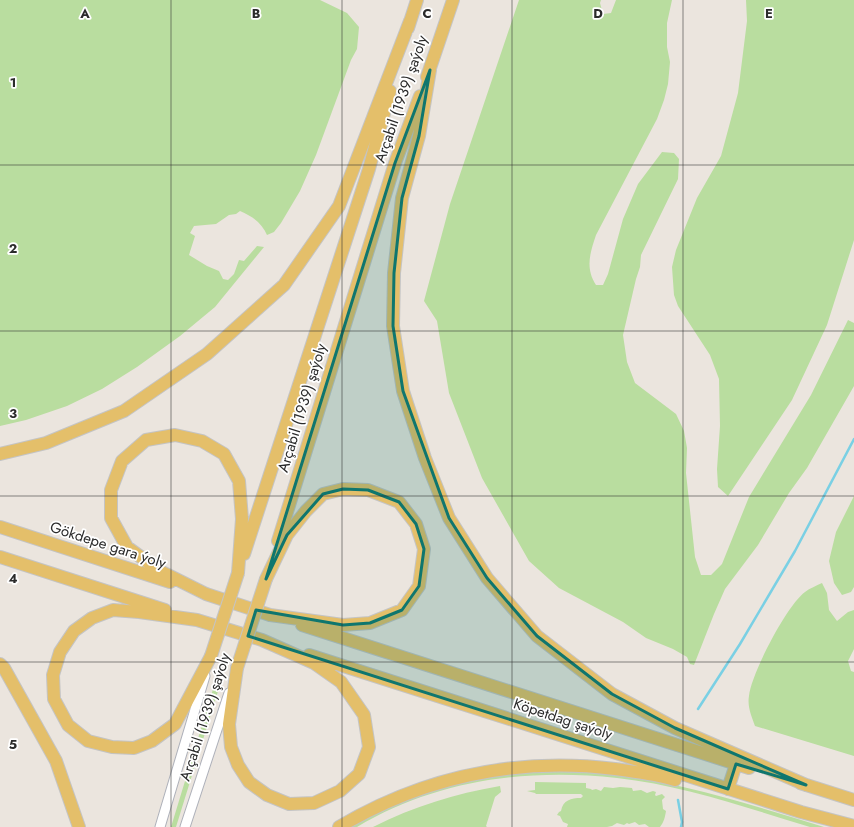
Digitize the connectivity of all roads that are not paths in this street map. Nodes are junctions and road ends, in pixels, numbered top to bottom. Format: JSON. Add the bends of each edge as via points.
{"nodes":[{"id":1,"x":416,"y":0,"type":"edge"},
{"id":2,"x":453,"y":0,"type":"edge"},
{"id":3,"x":410,"y":21,"type":"junction"},
{"id":4,"x":430,"y":70,"type":"junction"},
{"id":5,"x":0,"y":454,"type":"edge"},
{"id":6,"x":0,"y":527,"type":"edge"},
{"id":7,"x":0,"y":557,"type":"edge"},
{"id":8,"x":238,"y":573,"type":"junction"},
{"id":9,"x":266,"y":579,"type":"junction"},
{"id":10,"x":206,"y":594,"type":"junction"},
{"id":11,"x":270,"y":615,"type":"junction"},
{"id":12,"x":197,"y":620,"type":"junction"},
{"id":13,"x":262,"y":640,"type":"junction"},
{"id":14,"x":211,"y":656,"type":"junction"},
{"id":15,"x":0,"y":664,"type":"edge"},
{"id":16,"x":237,"y":668,"type":"junction"},
{"id":17,"x":736,"y":764,"type":"junction"},
{"id":18,"x":806,"y":785,"type":"junction"},
{"id":19,"x":728,"y":789,"type":"junction"},
{"id":20,"x":854,"y":800,"type":"edge"},
{"id":21,"x":801,"y":812,"type":"junction"},
{"id":22,"x":854,"y":826,"type":"edge"},
{"id":23,"x":79,"y":827,"type":"edge"},
{"id":24,"x":160,"y":827,"type":"edge"},
{"id":25,"x":186,"y":827,"type":"edge"},
{"id":26,"x":339,"y":827,"type":"edge"}],
"edges":[{"from":1,"to":3,"type":"main road","name":"Arçabil (1939) şaýoly"},
{"from":2,"to":4,"type":"main road","name":"Arçabil (1939) şaýoly"},
{"from":3,"to":5,"type":"main road","via":[[339,206],[284,285],[207,354],[124,411],[46,443]]},
{"from":3,"to":8,"type":"main road","name":"Arçabil (1939) şaýoly","via":[[369,168]]},
{"from":4,"to":9,"type":"main road","name":"Arçabil (1939) şaýoly","via":[[396,163]]},
{"from":4,"to":18,"type":"main road","via":[[419,136],[402,198],[394,274],[393,326],[403,391],[425,458],[449,518],[488,578],[537,636],[612,694],[675,728]]},
{"from":6,"to":10,"type":"main road","name":"Gökdepe gara ýoly"},
{"from":7,"to":12,"type":"main road"},
{"from":8,"to":10,"type":"main road","via":[[242,518],[239,481],[224,454],[202,441],[175,435],[146,440],[122,461],[111,490],[111,518],[127,547],[160,571]]},
{"from":8,"to":14,"type":"main road","name":"Arçabil (1939) şaýoly","bridge":true},
{"from":9,"to":11,"type":"main road","via":[[287,535],[306,511],[324,494],[343,489],[368,490],[399,502],[416,524],[424,549],[419,586],[402,610],[370,623],[343,625]]},
{"from":9,"to":16,"type":"main road","name":"Arçabil (1939) şaýoly","bridge":true},
{"from":10,"to":11,"type":"main road"},
{"from":11,"to":17,"type":"main road","name":"Köpetdag şaýoly"},
{"from":12,"to":13,"type":"main road"},
{"from":12,"to":14,"type":"main road","via":[[113,610],[92,618],[74,632],[60,652],[53,675],[54,699],[68,725],[88,741],[112,747],[134,748],[152,741],[174,724]]},
{"from":13,"to":16,"type":"main road","via":[[314,663],[341,682],[364,715],[368,747],[359,774],[340,791],[314,802],[289,804],[267,795],[249,782],[238,766],[231,747],[229,724]]},
{"from":13,"to":19,"type":"main road","name":"Köpetdag şaýoly"},
{"from":14,"to":24,"type":"street","name":"Arçabil (1939) şaýoly"},
{"from":15,"to":23,"type":"main road","via":[[56,761]]},
{"from":16,"to":25,"type":"street","name":"Arçabil (1939) şaýoly"},
{"from":17,"to":18,"type":"main road","name":"Köpetdag şaýoly"},
{"from":17,"to":19,"type":"main road"},
{"from":18,"to":20,"type":"main road","name":"Köpetdag şaýoly"},
{"from":19,"to":21,"type":"main road","name":"Köpetdag şaýoly"},
{"from":21,"to":22,"type":"main road","name":"Köpetdag şaýoly"},
{"from":21,"to":26,"type":"main road","via":[[654,774],[591,766],[524,766],[452,778],[397,797]]}]}
